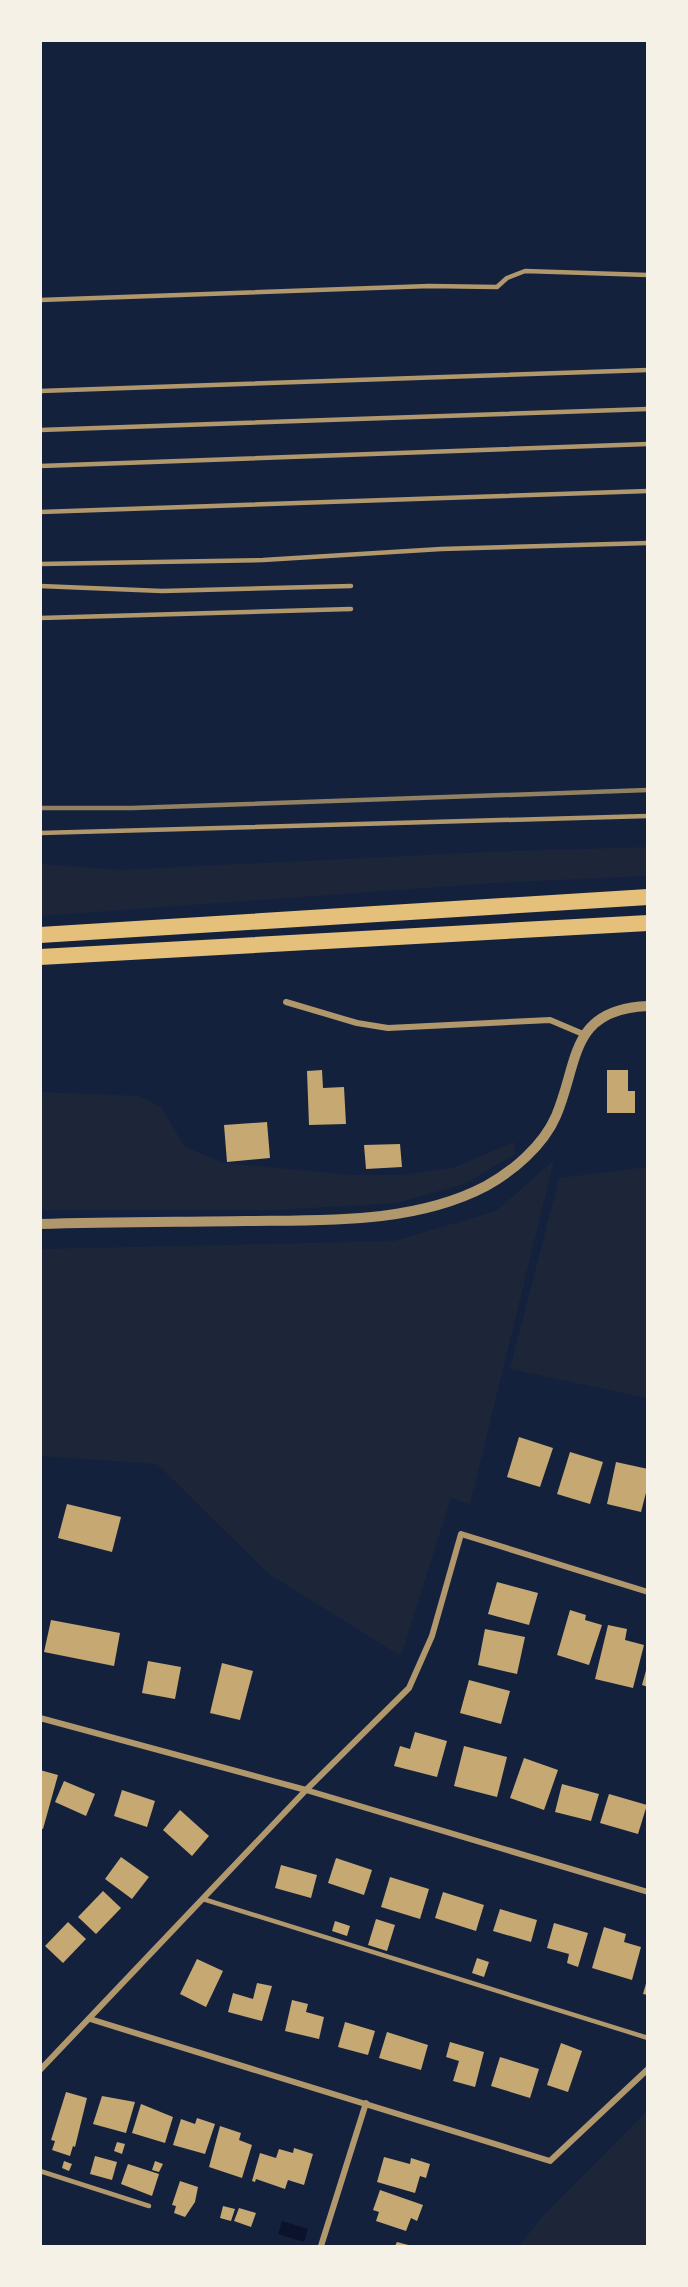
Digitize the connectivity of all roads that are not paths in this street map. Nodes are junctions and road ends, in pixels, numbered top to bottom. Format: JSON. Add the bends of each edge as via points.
{"nodes":[{"id":1,"x":648,"y":275,"type":"edge"},
{"id":2,"x":40,"y":300,"type":"edge"},
{"id":3,"x":648,"y":370,"type":"edge"},
{"id":4,"x":40,"y":391,"type":"edge"},
{"id":5,"x":648,"y":409,"type":"edge"},
{"id":6,"x":40,"y":430,"type":"edge"},
{"id":7,"x":648,"y":444,"type":"edge"},
{"id":8,"x":40,"y":466,"type":"edge"},
{"id":9,"x":648,"y":491,"type":"edge"},
{"id":10,"x":40,"y":512,"type":"edge"},
{"id":11,"x":648,"y":543,"type":"edge"},
{"id":12,"x":40,"y":564,"type":"edge"},
{"id":13,"x":40,"y":586,"type":"edge"},
{"id":14,"x":351,"y":586,"type":"dead end"},
{"id":15,"x":351,"y":609,"type":"dead end"},
{"id":16,"x":40,"y":618,"type":"edge"},
{"id":17,"x":648,"y":816,"type":"edge"},
{"id":18,"x":40,"y":833,"type":"edge"},
{"id":19,"x":648,"y":897,"type":"edge"},
{"id":20,"x":648,"y":923,"type":"edge"},
{"id":21,"x":40,"y":935,"type":"edge"},
{"id":22,"x":40,"y":957,"type":"edge"},
{"id":23,"x":286,"y":1002,"type":"dead end"},
{"id":24,"x":648,"y":1006,"type":"edge"},
{"id":25,"x":583,"y":1034,"type":"junction"},
{"id":26,"x":40,"y":1224,"type":"edge"},
{"id":27,"x":648,"y":1592,"type":"edge"},
{"id":28,"x":40,"y":1718,"type":"edge"},
{"id":29,"x":306,"y":1790,"type":"junction"},
{"id":30,"x":648,"y":1892,"type":"edge"},
{"id":31,"x":203,"y":1899,"type":"junction"},
{"id":32,"x":90,"y":2019,"type":"junction"},
{"id":33,"x":648,"y":2038,"type":"edge"},
{"id":34,"x":648,"y":2069,"type":"edge"},
{"id":35,"x":40,"y":2070,"type":"edge"},
{"id":36,"x":366,"y":2103,"type":"junction"},
{"id":37,"x":40,"y":2171,"type":"edge"},
{"id":38,"x":149,"y":2206,"type":"dead end"},
{"id":39,"x":321,"y":2247,"type":"edge"}],
"edges":[{"from":1,"to":2,"type":"lane","via":[[525,271],[497,287]]},
{"from":3,"to":4,"type":"lane"},
{"from":5,"to":6,"type":"lane"},
{"from":7,"to":8,"type":"lane"},
{"from":9,"to":10,"type":"lane"},
{"from":11,"to":12,"type":"lane","via":[[441,549],[263,560]]},
{"from":13,"to":14,"type":"lane","via":[[162,591]]},
{"from":15,"to":16,"type":"lane"},
{"from":17,"to":18,"type":"lane"},
{"from":19,"to":21,"type":"highway"},
{"from":20,"to":22,"type":"highway"},
{"from":23,"to":25,"type":"street","via":[[388,1028],[550,1020]]},
{"from":24,"to":25,"type":"street","via":[[616,1011]]},
{"from":25,"to":26,"type":"street","via":[[555,1117],[544,1135],[513,1168],[469,1194],[424,1208],[354,1218]]},
{"from":27,"to":29,"type":"street","via":[[461,1534],[432,1636],[409,1688]]},
{"from":28,"to":29,"type":"street"},
{"from":29,"to":30,"type":"street"},
{"from":29,"to":31,"type":"street"},
{"from":31,"to":32,"type":"street"},
{"from":31,"to":33,"type":"lane"},
{"from":32,"to":35,"type":"street"},
{"from":32,"to":36,"type":"street"},
{"from":34,"to":36,"type":"street","via":[[550,2161]]},
{"from":36,"to":39,"type":"street"},
{"from":37,"to":38,"type":"lane"}]}
